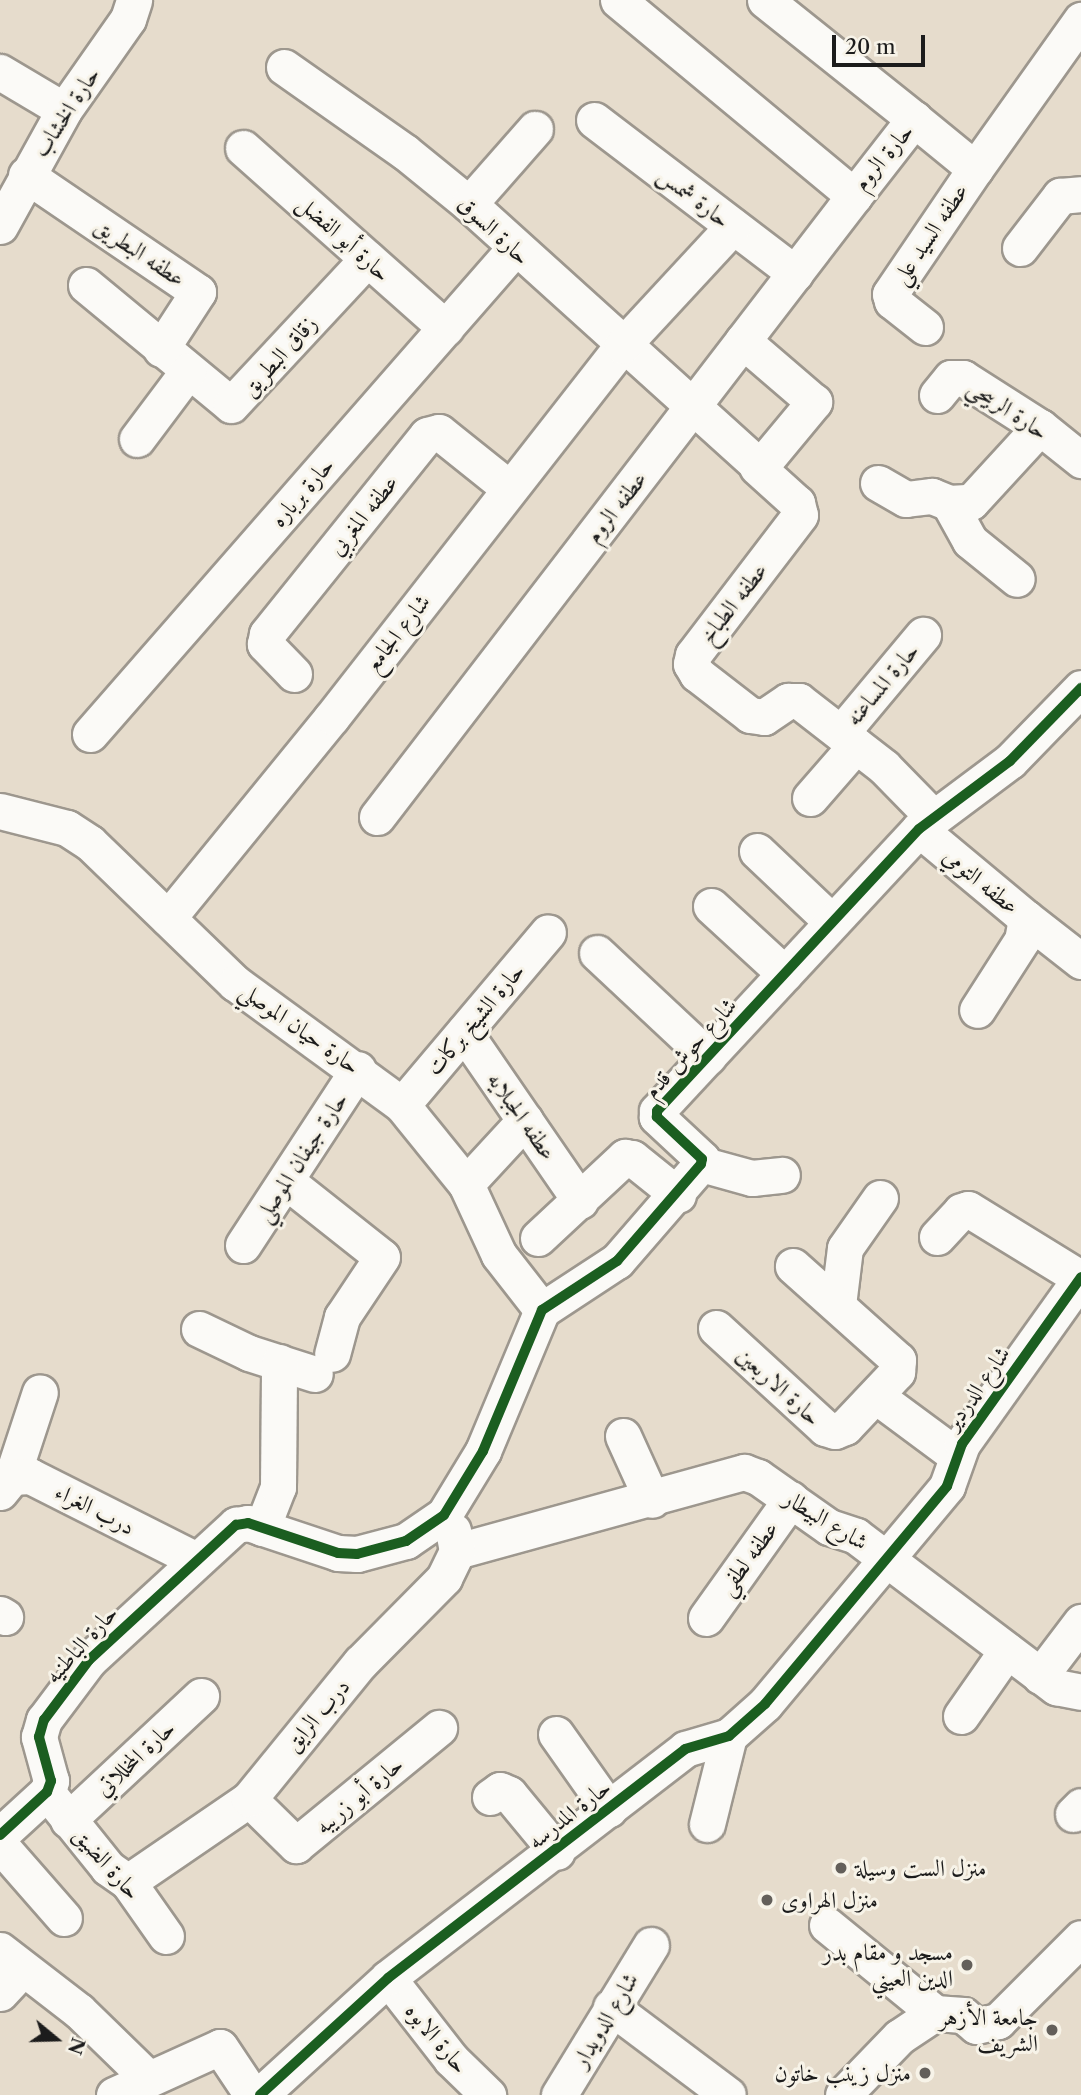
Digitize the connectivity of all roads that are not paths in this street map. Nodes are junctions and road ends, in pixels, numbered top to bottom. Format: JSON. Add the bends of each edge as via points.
{"nodes":[{"id":1,"x":134,"y":0,"type":"edge"},
{"id":2,"x":618,"y":0,"type":"edge"},
{"id":3,"x":765,"y":0,"type":"edge"},
{"id":4,"x":1081,"y":20,"type":"edge"},
{"id":5,"x":284,"y":68,"type":"dead end"},
{"id":6,"x":0,"y":72,"type":"edge"},
{"id":7,"x":64,"y":110,"type":"junction"},
{"id":8,"x":914,"y":119,"type":"junction"},
{"id":9,"x":594,"y":120,"type":"dead end"},
{"id":10,"x":535,"y":129,"type":"dead end"},
{"id":11,"x":243,"y":148,"type":"dead end"},
{"id":12,"x":975,"y":169,"type":"junction"},
{"id":13,"x":26,"y":174,"type":"junction"},
{"id":14,"x":1081,"y":194,"type":"edge"},
{"id":15,"x":854,"y":197,"type":"junction"},
{"id":16,"x":469,"y":204,"type":"junction"},
{"id":17,"x":0,"y":226,"type":"edge"},
{"id":18,"x":733,"y":226,"type":"junction"},
{"id":19,"x":1020,"y":248,"type":"dead end"},
{"id":20,"x":514,"y":249,"type":"junction"},
{"id":21,"x":368,"y":259,"type":"junction"},
{"id":22,"x":795,"y":274,"type":"junction"},
{"id":23,"x":86,"y":285,"type":"dead end"},
{"id":24,"x":925,"y":327,"type":"dead end"},
{"id":25,"x":446,"y":328,"type":"junction"},
{"id":26,"x":743,"y":341,"type":"junction"},
{"id":27,"x":622,"y":346,"type":"junction"},
{"id":28,"x":161,"y":349,"type":"junction"},
{"id":29,"x":188,"y":371,"type":"junction"},
{"id":30,"x":937,"y":395,"type":"dead end"},
{"id":31,"x":691,"y":409,"type":"junction"},
{"id":32,"x":1041,"y":427,"type":"junction"},
{"id":33,"x":137,"y":439,"type":"dead end"},
{"id":34,"x":1081,"y":460,"type":"edge"},
{"id":35,"x":757,"y":467,"type":"junction"},
{"id":36,"x":878,"y":483,"type":"dead end"},
{"id":37,"x":509,"y":488,"type":"junction"},
{"id":38,"x":948,"y":503,"type":"junction"},
{"id":39,"x":1017,"y":579,"type":"dead end"},
{"id":40,"x":923,"y":635,"type":"dead end"},
{"id":41,"x":294,"y":674,"type":"dead end"},
{"id":42,"x":1081,"y":688,"type":"edge"},
{"id":43,"x":90,"y":734,"type":"dead end"},
{"id":44,"x":848,"y":739,"type":"junction"},
{"id":45,"x":810,"y":798,"type":"dead end"},
{"id":46,"x":0,"y":811,"type":"edge"},
{"id":47,"x":377,"y":817,"type":"dead end"},
{"id":48,"x":926,"y":823,"type":"junction"},
{"id":49,"x":757,"y":851,"type":"dead end"},
{"id":50,"x":711,"y":906,"type":"dead end"},
{"id":51,"x":168,"y":918,"type":"junction"},
{"id":52,"x":1026,"y":918,"type":"junction"},
{"id":53,"x":830,"y":920,"type":"junction"},
{"id":54,"x":548,"y":932,"type":"dead end"},
{"id":55,"x":597,"y":953,"type":"dead end"},
{"id":56,"x":1081,"y":961,"type":"edge"},
{"id":57,"x":785,"y":974,"type":"junction"},
{"id":58,"x":977,"y":1010,"type":"dead end"},
{"id":59,"x":464,"y":1032,"type":"junction"},
{"id":60,"x":708,"y":1057,"type":"junction"},
{"id":61,"x":358,"y":1069,"type":"junction"},
{"id":62,"x":402,"y":1105,"type":"junction"},
{"id":63,"x":525,"y":1120,"type":"junction"},
{"id":64,"x":701,"y":1164,"type":"junction"},
{"id":65,"x":782,"y":1175,"type":"dead end"},
{"id":66,"x":285,"y":1181,"type":"junction"},
{"id":67,"x":466,"y":1184,"type":"junction"},
{"id":68,"x":678,"y":1195,"type":"junction"},
{"id":69,"x":880,"y":1198,"type":"dead end"},
{"id":70,"x":580,"y":1201,"type":"junction"},
{"id":71,"x":937,"y":1237,"type":"dead end"},
{"id":72,"x":538,"y":1238,"type":"dead end"},
{"id":73,"x":243,"y":1245,"type":"dead end"},
{"id":74,"x":793,"y":1266,"type":"dead end"},
{"id":75,"x":1079,"y":1283,"type":"edge"},
{"id":76,"x":838,"y":1305,"type":"junction"},
{"id":77,"x":542,"y":1310,"type":"junction"},
{"id":78,"x":716,"y":1328,"type":"dead end"},
{"id":79,"x":199,"y":1329,"type":"dead end"},
{"id":80,"x":279,"y":1362,"type":"junction"},
{"id":81,"x":40,"y":1392,"type":"dead end"},
{"id":82,"x":876,"y":1396,"type":"junction"},
{"id":83,"x":623,"y":1436,"type":"dead end"},
{"id":84,"x":957,"y":1456,"type":"junction"},
{"id":85,"x":6,"y":1485,"type":"edge"},
{"id":86,"x":791,"y":1499,"type":"junction"},
{"id":87,"x":652,"y":1500,"type":"junction"},
{"id":88,"x":444,"y":1516,"type":"junction"},
{"id":89,"x":262,"y":1528,"type":"junction"},
{"id":90,"x":457,"y":1552,"type":"junction"},
{"id":91,"x":194,"y":1559,"type":"junction"},
{"id":92,"x":890,"y":1560,"type":"junction"},
{"id":93,"x":706,"y":1618,"type":"dead end"},
{"id":94,"x":1081,"y":1622,"type":"edge"},
{"id":95,"x":1007,"y":1650,"type":"junction"},
{"id":96,"x":1041,"y":1676,"type":"junction"},
{"id":97,"x":1081,"y":1692,"type":"edge"},
{"id":98,"x":201,"y":1696,"type":"dead end"},
{"id":99,"x":961,"y":1716,"type":"dead end"},
{"id":100,"x":439,"y":1728,"type":"dead end"},
{"id":101,"x":556,"y":1734,"type":"dead end"},
{"id":102,"x":729,"y":1736,"type":"junction"},
{"id":103,"x":47,"y":1793,"type":"junction"},
{"id":104,"x":490,"y":1797,"type":"dead end"},
{"id":105,"x":249,"y":1800,"type":"junction"},
{"id":106,"x":609,"y":1810,"type":"junction"},
{"id":107,"x":68,"y":1820,"type":"junction"},
{"id":108,"x":707,"y":1824,"type":"dead end"},
{"id":109,"x":2,"y":1832,"type":"edge"},
{"id":110,"x":557,"y":1852,"type":"junction"},
{"id":111,"x":128,"y":1882,"type":"junction"},
{"id":112,"x":64,"y":1918,"type":"dead end"},
{"id":113,"x":827,"y":1925,"type":"dead end"},
{"id":114,"x":166,"y":1936,"type":"dead end"},
{"id":115,"x":1081,"y":1938,"type":"edge"},
{"id":116,"x":651,"y":1945,"type":"dead end"},
{"id":117,"x":7,"y":1971,"type":"edge"},
{"id":118,"x":388,"y":1978,"type":"junction"},
{"id":119,"x":611,"y":2007,"type":"junction"},
{"id":120,"x":935,"y":2013,"type":"junction"},
{"id":121,"x":148,"y":2078,"type":"junction"},
{"id":122,"x":114,"y":2095,"type":"edge"},
{"id":123,"x":252,"y":2095,"type":"edge"},
{"id":124,"x":260,"y":2095,"type":"edge"},
{"id":125,"x":488,"y":2095,"type":"edge"},
{"id":126,"x":559,"y":2095,"type":"edge"},
{"id":127,"x":728,"y":2095,"type":"edge"},
{"id":128,"x":843,"y":2095,"type":"edge"}],
"edges":[{"from":1,"to":7,"type":"street","name":"حارة الخشاب","via":[[128,19]]},
{"from":2,"to":15,"type":"street","name":"حارة الروم"},
{"from":3,"to":8,"type":"street"},
{"from":4,"to":12,"type":"street"},
{"from":5,"to":16,"type":"street","name":"حارة السوق","via":[[405,152]]},
{"from":6,"to":7,"type":"street"},
{"from":7,"to":13,"type":"street","name":"حارة الخشاب"},
{"from":8,"to":12,"type":"street","name":"حارة الروم"},
{"from":8,"to":15,"type":"street","name":"حارة الروم"},
{"from":9,"to":18,"type":"street","name":"حارة شمس"},
{"from":10,"to":16,"type":"street"},
{"from":11,"to":21,"type":"street","name":"حارة أبو الفضل"},
{"from":12,"to":24,"type":"street","name":"عطفه السيد علي","via":[[890,294],[892,301]]},
{"from":13,"to":17,"type":"street","name":"حارة الخشاب"},
{"from":13,"to":28,"type":"street","name":"عطفه البطريق","via":[[198,292]]},
{"from":14,"to":19,"type":"street","via":[[1060,196]]},
{"from":15,"to":22,"type":"street","name":"عطفه الروم"},
{"from":16,"to":20,"type":"street","name":"حارة السوق"},
{"from":18,"to":22,"type":"street","name":"حارة شمس"},
{"from":18,"to":27,"type":"street","name":"شارع الجامع"},
{"from":20,"to":25,"type":"street","name":"حارة برباره"},
{"from":20,"to":27,"type":"street","name":"حارة السوق"},
{"from":21,"to":25,"type":"street","name":"حارة أبو الفضل"},
{"from":21,"to":29,"type":"street","name":"زقاق البطريق","via":[[237,403],[225,404]]},
{"from":22,"to":26,"type":"street","name":"عطفه الروم"},
{"from":23,"to":28,"type":"street","name":"زقاق البطريق"},
{"from":25,"to":43,"type":"street","name":"حارة برباره"},
{"from":26,"to":31,"type":"street","name":"عطفه الروم"},
{"from":26,"to":35,"type":"street","via":[[814,402],[764,465]]},
{"from":27,"to":31,"type":"street","name":"حارة السوق"},
{"from":27,"to":37,"type":"street","name":"شارع الجامع"},
{"from":28,"to":29,"type":"street","name":"زقاق البطريق"},
{"from":29,"to":33,"type":"street"},
{"from":30,"to":32,"type":"street","name":"حارة الربيحي","via":[[951,378],[963,378]]},
{"from":31,"to":35,"type":"street","name":"حارة السوق"},
{"from":31,"to":47,"type":"street","name":"عطفه الروم"},
{"from":32,"to":34,"type":"street","name":"حارة الربيحي"},
{"from":32,"to":38,"type":"street","via":[[971,502]]},
{"from":35,"to":44,"type":"street","name":"عطفه الطباخ","via":[[797,503],[800,515],[693,655],[691,664],[697,674],[750,715],[764,717],[788,701],[799,701]]},
{"from":36,"to":38,"type":"street","via":[[906,499],[932,496]]},
{"from":37,"to":41,"type":"street","name":"عطفه المغربي","via":[[439,432],[427,435],[267,634],[265,644]]},
{"from":37,"to":51,"type":"street","name":"شارع الجامع","via":[[332,717]]},
{"from":38,"to":39,"type":"street","via":[[970,541]]},
{"from":40,"to":44,"type":"street","name":"حارة المساعنه"},
{"from":42,"to":48,"type":"street","name":"شارع حوش قدم","via":[[1010,761]]},
{"from":44,"to":45,"type":"street","name":"حارة المساعنه"},
{"from":44,"to":48,"type":"street","name":"عطفه الطباخ"},
{"from":46,"to":51,"type":"street","name":"حارة حيان الموصلي","via":[[51,823],[79,836]]},
{"from":48,"to":52,"type":"street","name":"عطفه التومي"},
{"from":48,"to":53,"type":"street","name":"شارع حوش قدم"},
{"from":49,"to":53,"type":"street"},
{"from":50,"to":57,"type":"street"},
{"from":51,"to":61,"type":"street","name":"حارة حيان الموصلي","via":[[235,983]]},
{"from":52,"to":56,"type":"street"},
{"from":52,"to":58,"type":"street","name":"عطفه التومي","via":[[1022,940]]},
{"from":53,"to":57,"type":"street","name":"شارع حوش قدم"},
{"from":54,"to":59,"type":"street","name":"حارة الشيخ بركات"},
{"from":55,"to":60,"type":"street"},
{"from":57,"to":60,"type":"street","name":"شارع حوش قدم"},
{"from":59,"to":62,"type":"street","name":"حارة الشيخ بركات"},
{"from":59,"to":63,"type":"street","name":"عطفه الجبلايه"},
{"from":60,"to":64,"type":"street","name":"شارع حوش قدم","via":[[656,1114],[702,1159]]},
{"from":61,"to":62,"type":"street","name":"حارة حيان الموصلي"},
{"from":61,"to":66,"type":"street","name":"حارة جيفان الموصلي"},
{"from":62,"to":67,"type":"street","name":"حارة حيان الموصلي"},
{"from":63,"to":67,"type":"street"},
{"from":63,"to":70,"type":"street","name":"عطفه الجبلايه"},
{"from":64,"to":65,"type":"street","via":[[752,1178]]},
{"from":64,"to":68,"type":"street"},
{"from":66,"to":73,"type":"street","name":"حارة جيفان الموصلي"},
{"from":66,"to":80,"type":"street","via":[[382,1258],[342,1317],[324,1364]]},
{"from":67,"to":77,"type":"street","name":"حارة حيان الموصلي","via":[[499,1255]]},
{"from":68,"to":70,"type":"street","via":[[628,1157]]},
{"from":68,"to":77,"type":"street","via":[[617,1261]]},
{"from":69,"to":76,"type":"street","via":[[845,1248]]},
{"from":70,"to":72,"type":"street"},
{"from":71,"to":75,"type":"street","via":[[968,1209]]},
{"from":74,"to":76,"type":"street","name":"حارة الاربعين"},
{"from":75,"to":84,"type":"street","name":"شارع الدردير"},
{"from":76,"to":82,"type":"street","name":"حارة الاربعين","via":[[898,1360],[897,1372]]},
{"from":77,"to":88,"type":"street","via":[[483,1451]]},
{"from":78,"to":82,"type":"street","name":"حارة الاربعين","via":[[825,1428],[845,1427]]},
{"from":79,"to":80,"type":"street"},
{"from":80,"to":89,"type":"street","via":[[278,1487]]},
{"from":81,"to":85,"type":"street"},
{"from":82,"to":84,"type":"street"},
{"from":83,"to":87,"type":"street"},
{"from":84,"to":92,"type":"street","name":"شارع الدردير","via":[[947,1486]]},
{"from":85,"to":91,"type":"street","name":"درب الغراء","via":[[30,1476]]},
{"from":86,"to":87,"type":"street","name":"شارع البيطار","via":[[744,1472]]},
{"from":86,"to":92,"type":"street","name":"شارع البيطار","via":[[829,1527],[856,1536]]},
{"from":86,"to":93,"type":"street","name":"عطفه لطفي"},
{"from":87,"to":90,"type":"street","name":"شارع البيطار"},
{"from":88,"to":89,"type":"street","via":[[406,1541],[358,1554],[338,1553]]},
{"from":88,"to":90,"type":"street","via":[[453,1530]]},
{"from":89,"to":91,"type":"street","name":"حارة الباطنيه","via":[[236,1525]]},
{"from":90,"to":105,"type":"street","name":"درب الرايق","via":[[444,1578],[360,1663]]},
{"from":91,"to":103,"type":"street","name":"حارة الباطنيه","via":[[89,1660],[44,1720],[38,1737],[51,1781]]},
{"from":92,"to":95,"type":"street","name":"شارع البيطار"},
{"from":92,"to":102,"type":"street","name":"حارة المدرسه","via":[[765,1704]]},
{"from":94,"to":96,"type":"street"},
{"from":95,"to":96,"type":"street","name":"شارع البيطار"},
{"from":95,"to":99,"type":"street"},
{"from":96,"to":97,"type":"street","name":"شارع البيطار","via":[[1056,1688]]},
{"from":98,"to":107,"type":"street","name":"حارة المخللاتي"},
{"from":100,"to":105,"type":"street","name":"حارة أبو زريبه","via":[[296,1844]]},
{"from":101,"to":106,"type":"street"},
{"from":102,"to":106,"type":"street","name":"حارة المدرسه","via":[[685,1749]]},
{"from":102,"to":108,"type":"street"},
{"from":103,"to":107,"type":"street","name":"حارة الضيق"},
{"from":103,"to":109,"type":"street"},
{"from":104,"to":110,"type":"street","via":[[500,1790],[509,1794]]},
{"from":105,"to":111,"type":"street","name":"درب الرايق"},
{"from":106,"to":110,"type":"street","name":"حارة المدرسه"},
{"from":107,"to":111,"type":"street","name":"حارة الضيق","via":[[108,1868]]},
{"from":109,"to":112,"type":"street"},
{"from":110,"to":118,"type":"street","name":"حارة المدرسه"},
{"from":111,"to":114,"type":"street","name":"حارة الضيق"},
{"from":113,"to":120,"type":"street"},
{"from":115,"to":120,"type":"street","via":[[998,2021],[976,2026],[963,2015]]},
{"from":116,"to":119,"type":"street","name":"شارع الدويدار"},
{"from":117,"to":121,"type":"street","via":[[79,2011]]},
{"from":118,"to":124,"type":"street","name":"حارة المدرسه"},
{"from":118,"to":125,"type":"street","name":"حارة الابوه","via":[[452,2059]]},
{"from":119,"to":126,"type":"street","name":"شارع الدويدار"},
{"from":119,"to":127,"type":"street"},
{"from":120,"to":128,"type":"street","via":[[899,2036]]},
{"from":121,"to":122,"type":"street"},
{"from":121,"to":123,"type":"street","via":[[220,2047]]}]}
